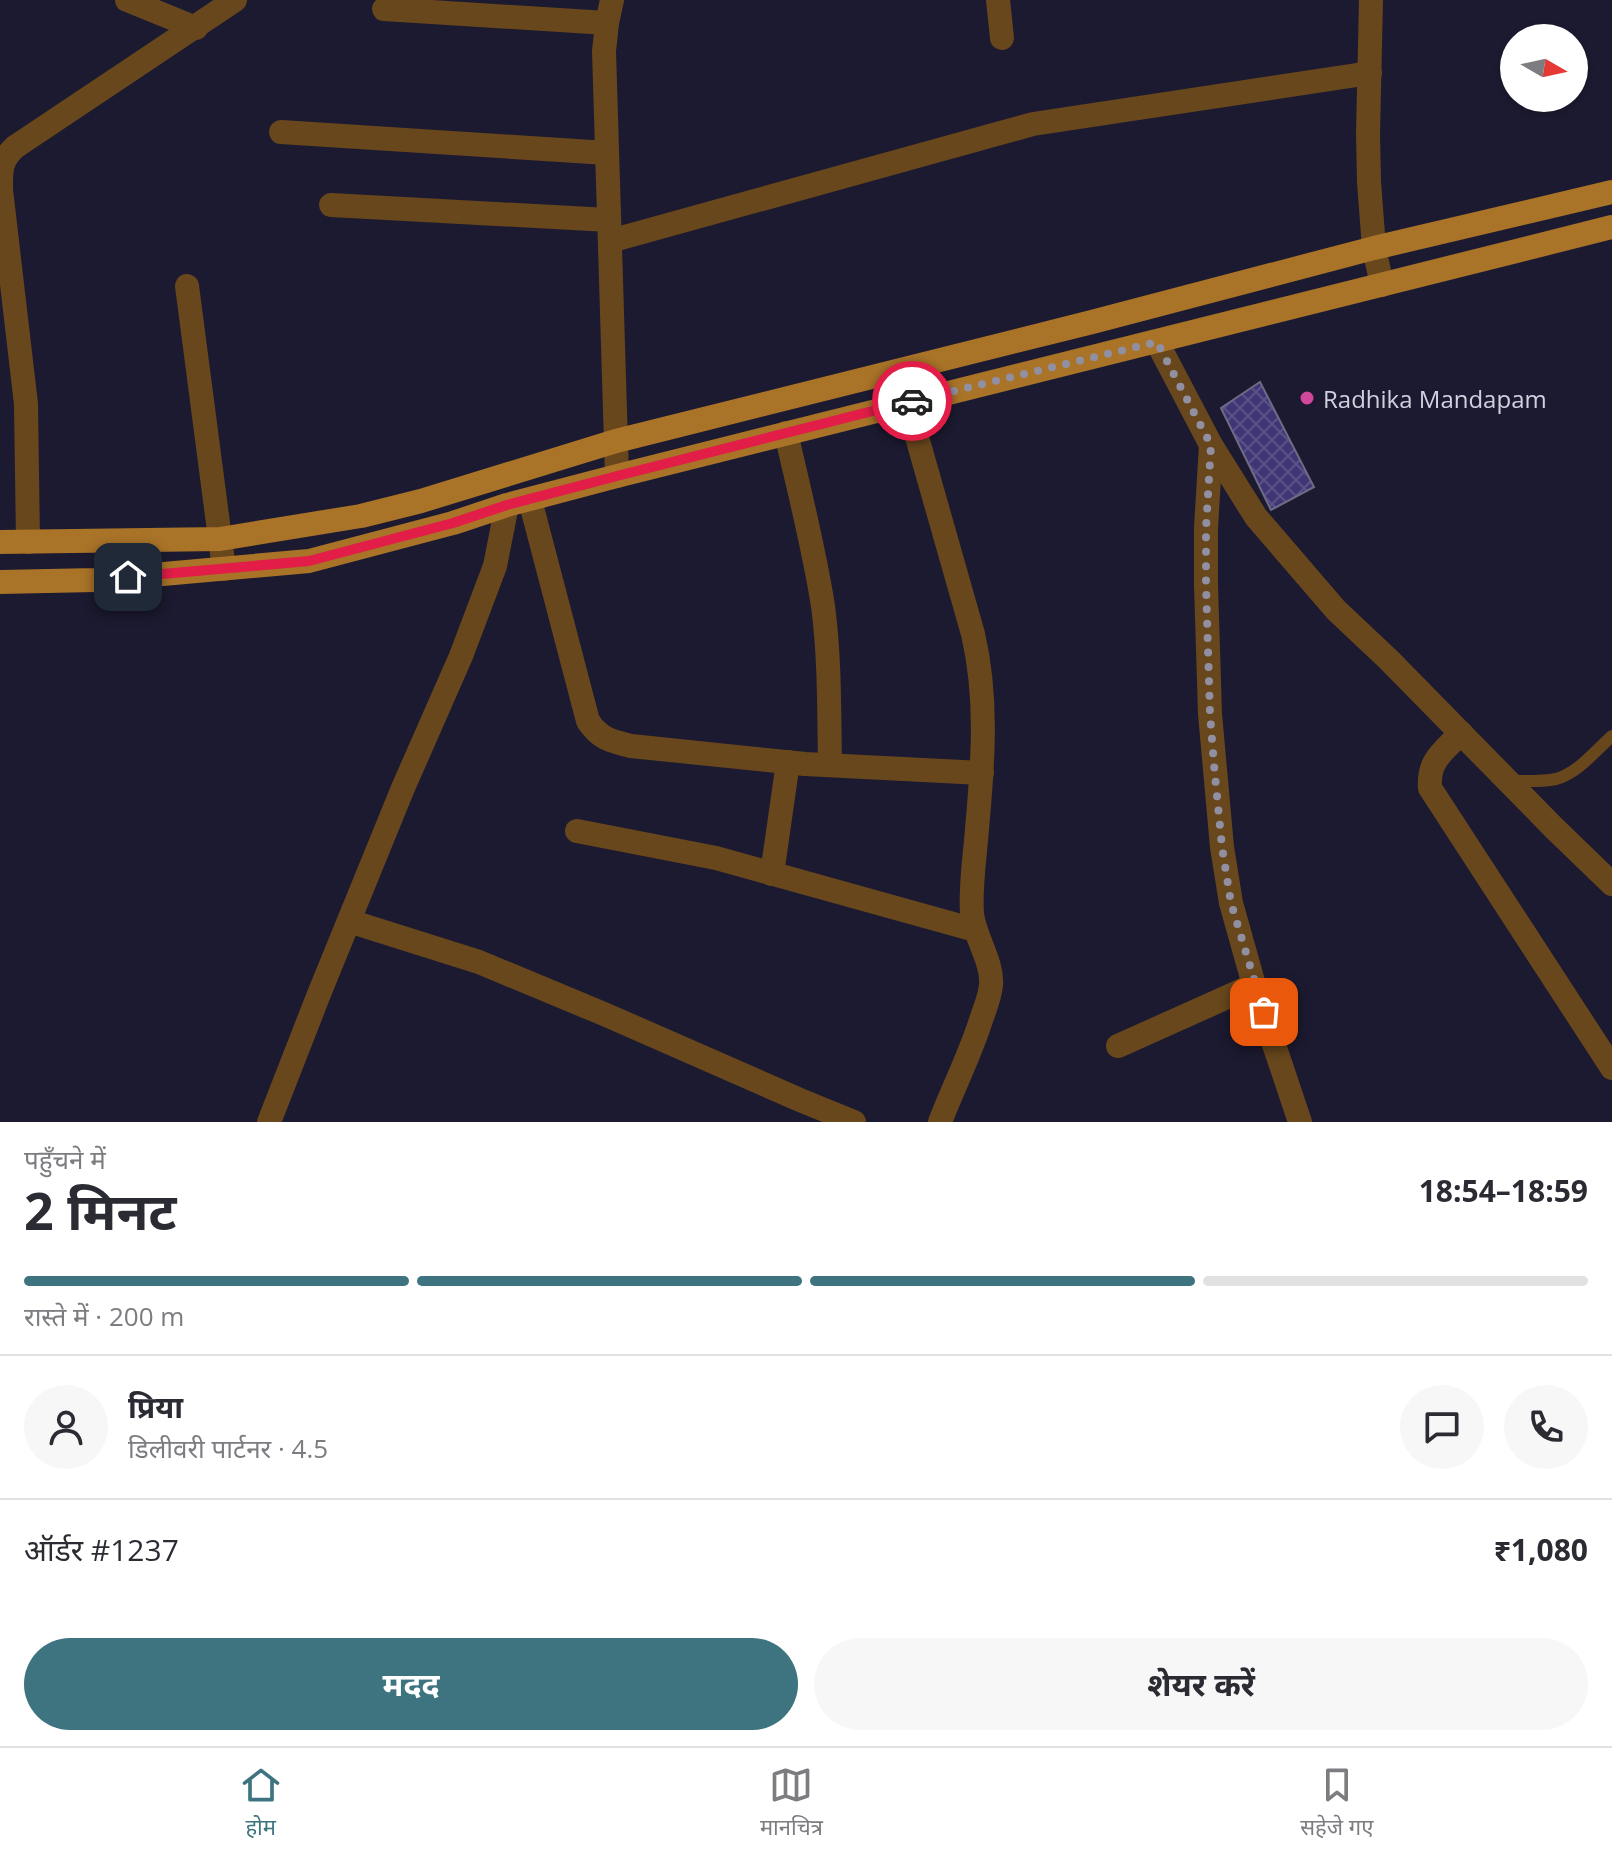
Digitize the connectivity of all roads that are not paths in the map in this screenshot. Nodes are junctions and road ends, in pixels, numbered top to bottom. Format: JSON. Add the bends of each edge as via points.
{"nodes":[{"id":1,"x":127,"y":0,"type":"edge"},
{"id":2,"x":235,"y":0,"type":"edge"},
{"id":3,"x":998,"y":0,"type":"edge"},
{"id":4,"x":1371,"y":0,"type":"edge"},
{"id":5,"x":384,"y":9,"type":"dead end"},
{"id":6,"x":609,"y":12,"type":"edge"},
{"id":7,"x":196,"y":28,"type":"junction"},
{"id":8,"x":1002,"y":38,"type":"dead end"},
{"id":9,"x":1370,"y":73,"type":"junction"},
{"id":10,"x":281,"y":132,"type":"dead end"},
{"id":11,"x":607,"y":153,"type":"junction"},
{"id":12,"x":1612,"y":192,"type":"edge"},
{"id":13,"x":331,"y":205,"type":"dead end"},
{"id":14,"x":1612,"y":227,"type":"edge"},
{"id":15,"x":609,"y":230,"type":"junction"},
{"id":16,"x":1374,"y":248,"type":"junction"},
{"id":17,"x":1382,"y":285,"type":"junction"},
{"id":18,"x":187,"y":286,"type":"dead end"},
{"id":19,"x":1157,"y":342,"type":"junction"},
{"id":20,"x":907,"y":402,"type":"junction"},
{"id":21,"x":786,"y":433,"type":"junction"},
{"id":22,"x":616,"y":441,"type":"junction"},
{"id":23,"x":1211,"y":445,"type":"junction"},
{"id":24,"x":617,"y":476,"type":"junction"},
{"id":25,"x":519,"y":502,"type":"junction"},
{"id":26,"x":220,"y":539,"type":"junction"},
{"id":27,"x":0,"y":542,"type":"edge"},
{"id":28,"x":28,"y":542,"type":"junction"},
{"id":29,"x":224,"y":569,"type":"junction"},
{"id":30,"x":0,"y":582,"type":"edge"},
{"id":31,"x":1461,"y":733,"type":"junction"},
{"id":32,"x":1612,"y":736,"type":"edge"},
{"id":33,"x":788,"y":762,"type":"junction"},
{"id":34,"x":830,"y":765,"type":"junction"},
{"id":35,"x":982,"y":773,"type":"junction"},
{"id":36,"x":1509,"y":781,"type":"junction"},
{"id":37,"x":577,"y":831,"type":"dead end"},
{"id":38,"x":772,"y":874,"type":"junction"},
{"id":39,"x":1612,"y":884,"type":"edge"},
{"id":40,"x":349,"y":921,"type":"junction"},
{"id":41,"x":975,"y":930,"type":"junction"},
{"id":42,"x":1254,"y":985,"type":"junction"},
{"id":43,"x":1118,"y":1046,"type":"dead end"},
{"id":44,"x":1612,"y":1068,"type":"edge"},
{"id":45,"x":269,"y":1122,"type":"edge"},
{"id":46,"x":854,"y":1122,"type":"edge"},
{"id":47,"x":940,"y":1122,"type":"edge"},
{"id":48,"x":1300,"y":1122,"type":"edge"}],
"edges":[{"from":1,"to":7,"type":"street"},
{"from":2,"to":7,"type":"street"},
{"from":3,"to":8,"type":"street"},
{"from":4,"to":9,"type":"street"},
{"from":5,"to":6,"type":"street"},
{"from":6,"to":11,"type":"street","via":[[604,51]]},
{"from":7,"to":28,"type":"street","via":[[5,156],[1,170],[26,404]]},
{"from":9,"to":15,"type":"street","via":[[1033,124]]},
{"from":9,"to":16,"type":"street"},
{"from":10,"to":11,"type":"street"},
{"from":11,"to":15,"type":"street"},
{"from":12,"to":16,"type":"main road"},
{"from":13,"to":15,"type":"street"},
{"from":14,"to":17,"type":"main road"},
{"from":15,"to":22,"type":"street"},
{"from":16,"to":17,"type":"street"},
{"from":16,"to":22,"type":"main road"},
{"from":17,"to":19,"type":"main road"},
{"from":18,"to":26,"type":"street"},
{"from":19,"to":20,"type":"main road"},
{"from":19,"to":23,"type":"street"},
{"from":20,"to":21,"type":"main road"},
{"from":20,"to":35,"type":"street","via":[[979,658]]},
{"from":21,"to":24,"type":"main road"},
{"from":21,"to":34,"type":"street","via":[[823,610]]},
{"from":22,"to":24,"type":"street"},
{"from":22,"to":26,"type":"main road","via":[[361,516]]},
{"from":23,"to":31,"type":"street","via":[[1256,517],[1336,610]]},
{"from":23,"to":42,"type":"street","via":[[1206,570],[1214,765],[1231,903]]},
{"from":24,"to":25,"type":"main road"},
{"from":25,"to":29,"type":"main road","via":[[309,561]]},
{"from":25,"to":33,"type":"street","via":[[595,732],[631,746]]},
{"from":25,"to":40,"type":"street","via":[[461,656]]},
{"from":26,"to":28,"type":"main road"},
{"from":26,"to":29,"type":"street"},
{"from":27,"to":28,"type":"main road"},
{"from":29,"to":30,"type":"main road"},
{"from":31,"to":36,"type":"street"},
{"from":31,"to":44,"type":"street","via":[[1433,764],[1430,788]]},
{"from":32,"to":36,"type":"lane","via":[[1566,775]]},
{"from":33,"to":34,"type":"street"},
{"from":33,"to":38,"type":"street"},
{"from":34,"to":35,"type":"street"},
{"from":35,"to":41,"type":"street","via":[[972,889]]},
{"from":36,"to":39,"type":"street"},
{"from":37,"to":38,"type":"street"},
{"from":38,"to":41,"type":"street"},
{"from":40,"to":45,"type":"street"},
{"from":40,"to":46,"type":"street","via":[[479,962]]},
{"from":41,"to":47,"type":"street","via":[[989,966],[990,996]]},
{"from":42,"to":43,"type":"street"},
{"from":42,"to":48,"type":"street"}]}
